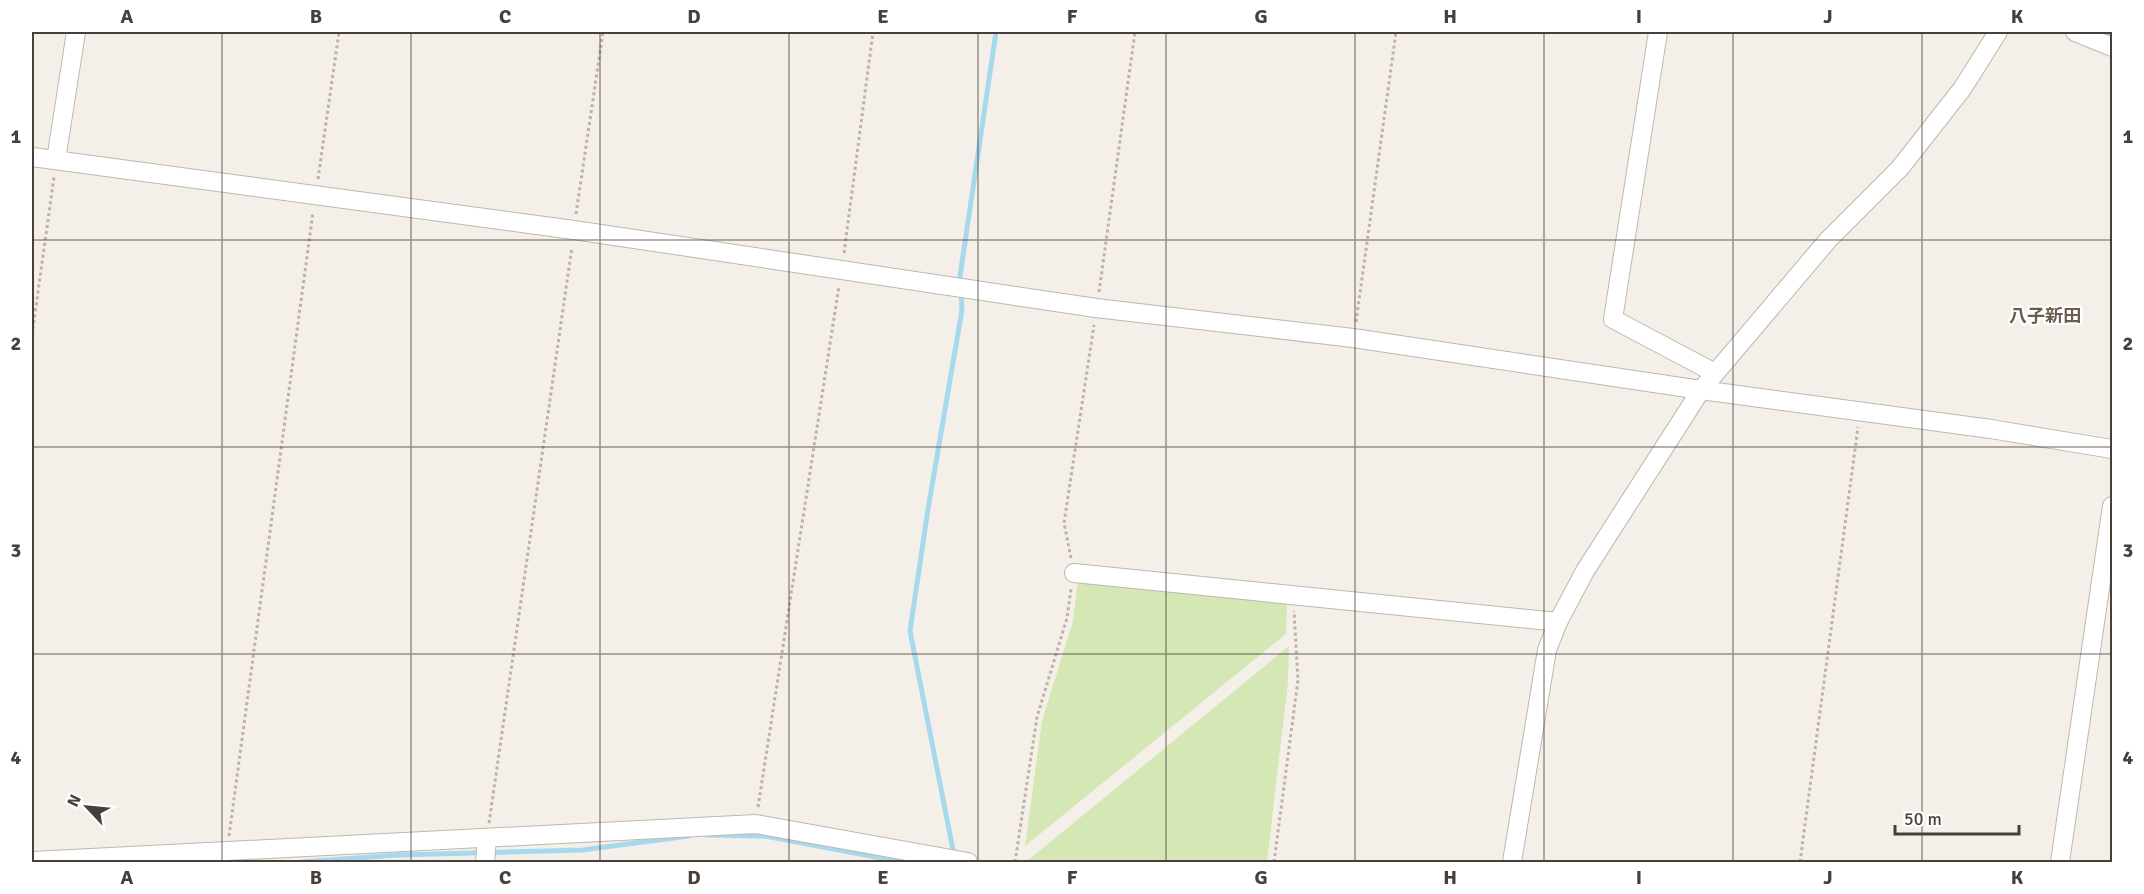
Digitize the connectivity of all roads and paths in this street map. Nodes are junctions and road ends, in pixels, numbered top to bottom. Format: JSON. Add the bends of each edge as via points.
{"nodes":[{"id":1,"x":76,"y":32,"type":"edge"},
{"id":2,"x":339,"y":32,"type":"edge"},
{"id":3,"x":603,"y":32,"type":"edge"},
{"id":4,"x":873,"y":32,"type":"edge"},
{"id":5,"x":1135,"y":32,"type":"edge"},
{"id":6,"x":1396,"y":32,"type":"edge"},
{"id":7,"x":1658,"y":32,"type":"edge"},
{"id":8,"x":1998,"y":32,"type":"edge"},
{"id":9,"x":2075,"y":32,"type":"edge"},
{"id":10,"x":2112,"y":47,"type":"edge"},
{"id":11,"x":32,"y":157,"type":"edge"},
{"id":12,"x":56,"y":160,"type":"junction"},
{"id":13,"x":315,"y":196,"type":"junction"},
{"id":14,"x":574,"y":230,"type":"junction"},
{"id":15,"x":842,"y":269,"type":"junction"},
{"id":16,"x":1096,"y":308,"type":"junction"},
{"id":17,"x":32,"y":335,"type":"edge"},
{"id":18,"x":1353,"y":338,"type":"junction"},
{"id":19,"x":1715,"y":373,"type":"junction"},
{"id":20,"x":1701,"y":390,"type":"junction"},
{"id":21,"x":1860,"y":411,"type":"junction"},
{"id":22,"x":2112,"y":449,"type":"edge"},
{"id":23,"x":2112,"y":506,"type":"edge"},
{"id":24,"x":1074,"y":573,"type":"junction"},
{"id":25,"x":1293,"y":594,"type":"junction"},
{"id":26,"x":1558,"y":622,"type":"junction"},
{"id":27,"x":756,"y":824,"type":"junction"},
{"id":28,"x":487,"y":838,"type":"junction"},
{"id":29,"x":228,"y":856,"type":"edge"},
{"id":30,"x":32,"y":861,"type":"edge"},
{"id":31,"x":485,"y":862,"type":"edge"},
{"id":32,"x":968,"y":862,"type":"edge"},
{"id":33,"x":1015,"y":862,"type":"edge"},
{"id":34,"x":1274,"y":862,"type":"edge"},
{"id":35,"x":1512,"y":862,"type":"edge"},
{"id":36,"x":1800,"y":862,"type":"edge"},
{"id":37,"x":2060,"y":862,"type":"edge"}],
"edges":[{"from":1,"to":12,"type":"street"},
{"from":2,"to":13,"type":"path"},
{"from":3,"to":14,"type":"path"},
{"from":4,"to":15,"type":"path"},
{"from":5,"to":16,"type":"path"},
{"from":6,"to":18,"type":"path"},
{"from":7,"to":19,"type":"street","via":[[1613,319]]},
{"from":8,"to":19,"type":"street","via":[[1962,89],[1900,168],[1828,240]]},
{"from":9,"to":10,"type":"street"},
{"from":11,"to":12,"type":"street"},
{"from":12,"to":13,"type":"street"},
{"from":12,"to":17,"type":"path"},
{"from":13,"to":14,"type":"street"},
{"from":13,"to":29,"type":"path"},
{"from":14,"to":15,"type":"street"},
{"from":14,"to":28,"type":"path"},
{"from":15,"to":16,"type":"street"},
{"from":15,"to":27,"type":"path"},
{"from":16,"to":18,"type":"street"},
{"from":16,"to":24,"type":"path","via":[[1064,523]]},
{"from":18,"to":20,"type":"street"},
{"from":19,"to":20,"type":"street"},
{"from":20,"to":21,"type":"street"},
{"from":20,"to":26,"type":"street","via":[[1585,571]]},
{"from":21,"to":22,"type":"street"},
{"from":21,"to":36,"type":"path"},
{"from":23,"to":37,"type":"street"},
{"from":24,"to":25,"type":"street"},
{"from":24,"to":33,"type":"path","via":[[1066,618],[1037,717]]},
{"from":25,"to":26,"type":"street"},
{"from":25,"to":34,"type":"path","via":[[1298,680]]},
{"from":26,"to":35,"type":"street","via":[[1547,650]]},
{"from":27,"to":28,"type":"street"},
{"from":27,"to":32,"type":"street"},
{"from":28,"to":29,"type":"street"},
{"from":28,"to":31,"type":"street"},
{"from":29,"to":30,"type":"street"}]}
